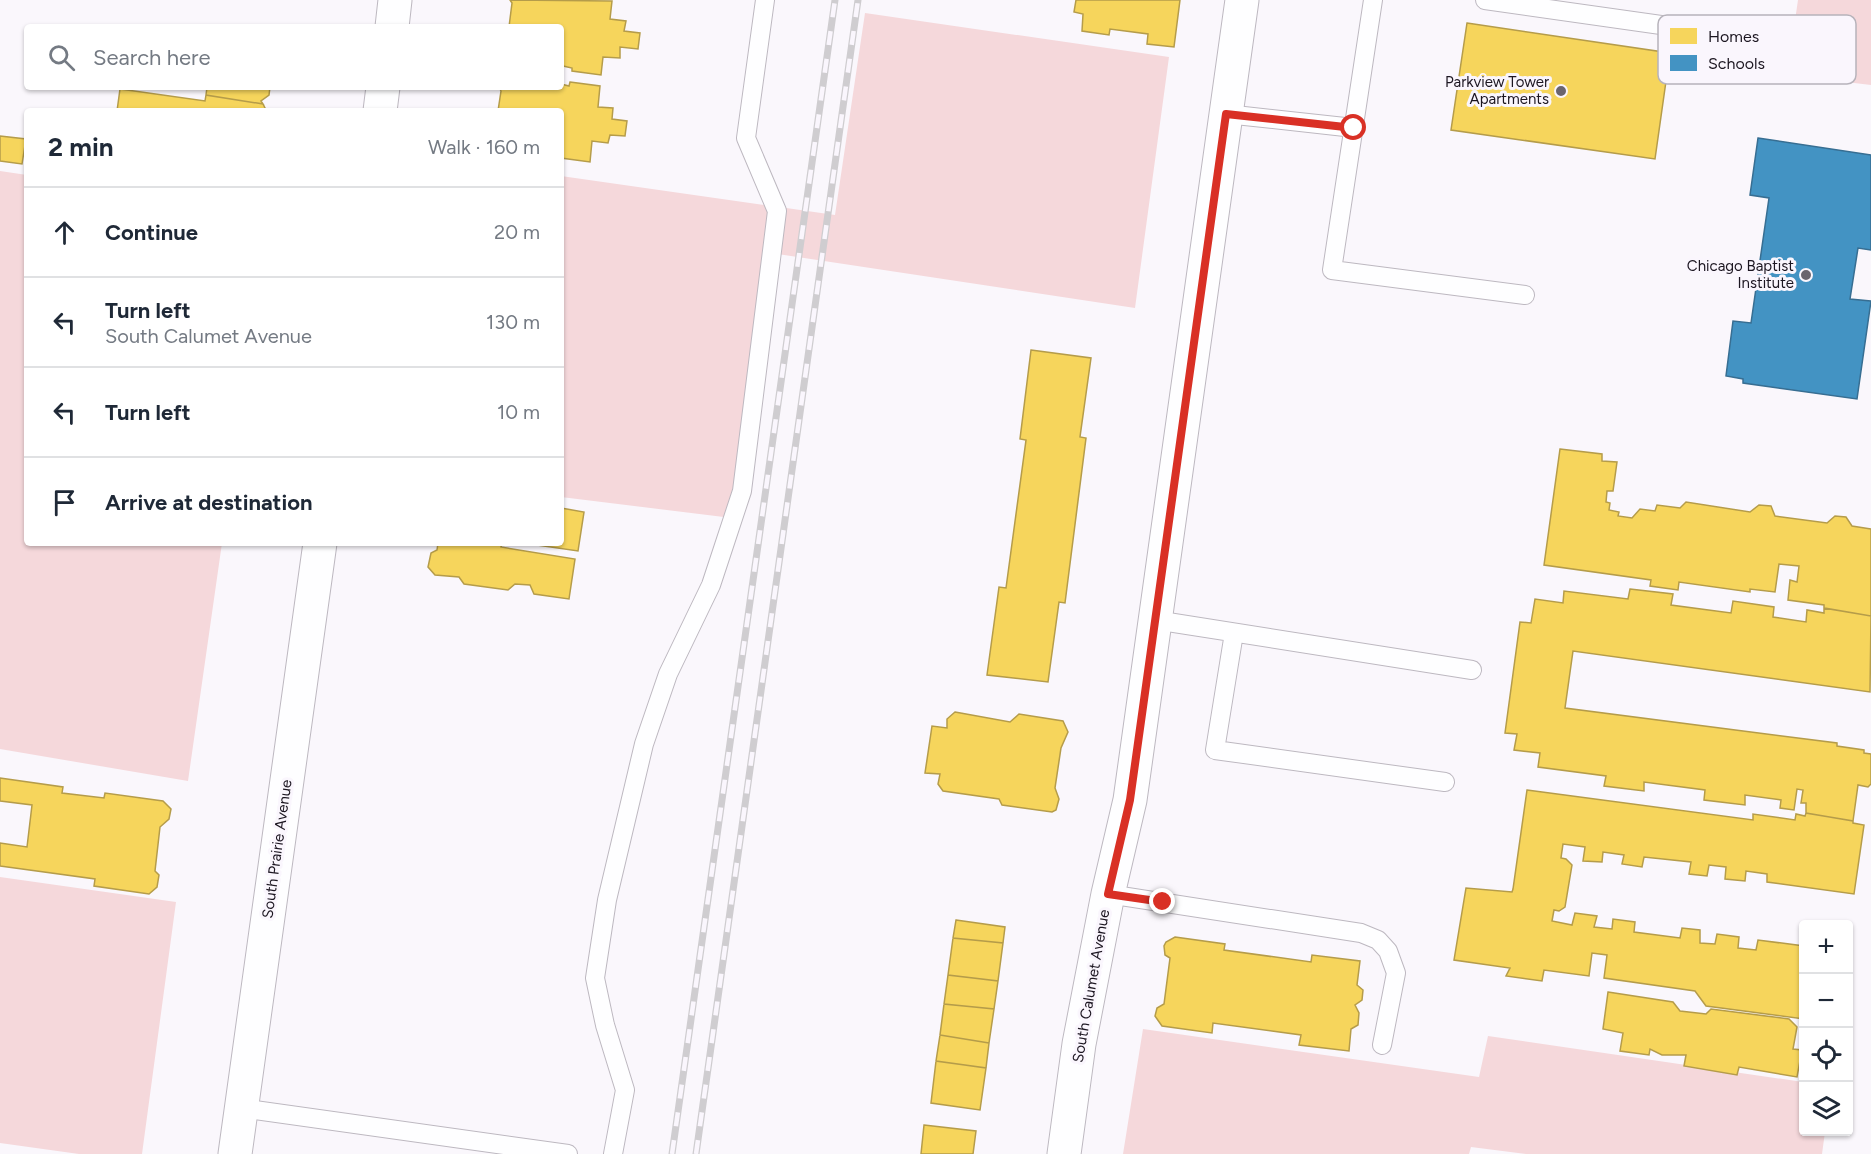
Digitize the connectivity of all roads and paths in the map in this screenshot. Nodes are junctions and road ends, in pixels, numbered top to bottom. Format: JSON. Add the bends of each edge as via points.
{"nodes":[{"id":1,"x":396,"y":0,"type":"edge"},
{"id":2,"x":765,"y":0,"type":"edge"},
{"id":3,"x":1242,"y":0,"type":"edge"},
{"id":4,"x":1373,"y":0,"type":"edge"},
{"id":5,"x":1485,"y":0,"type":"edge"},
{"id":6,"x":392,"y":24,"type":"edge"},
{"id":7,"x":1658,"y":24,"type":"edge"},
{"id":8,"x":383,"y":90,"type":"edge"},
{"id":9,"x":380,"y":108,"type":"edge"},
{"id":10,"x":1226,"y":114,"type":"junction"},
{"id":11,"x":1354,"y":128,"type":"junction"},
{"id":12,"x":1525,"y":295,"type":"dead end"},
{"id":13,"x":320,"y":546,"type":"edge"},
{"id":14,"x":1155,"y":620,"type":"junction"},
{"id":15,"x":1234,"y":633,"type":"junction"},
{"id":16,"x":1472,"y":670,"type":"dead end"},
{"id":17,"x":1445,"y":782,"type":"dead end"},
{"id":18,"x":1108,"y":894,"type":"junction"},
{"id":19,"x":1382,"y":1045,"type":"dead end"},
{"id":20,"x":241,"y":1108,"type":"junction"},
{"id":21,"x":235,"y":1154,"type":"edge"},
{"id":22,"x":568,"y":1154,"type":"edge"},
{"id":23,"x":613,"y":1154,"type":"edge"},
{"id":24,"x":1064,"y":1154,"type":"edge"}],
"edges":[{"from":1,"to":6,"type":"street"},
{"from":2,"to":23,"type":"lane","via":[[746,138],[777,211],[742,491],[711,585],[668,674],[644,744],[607,900],[595,978],[625,1090]]},
{"from":3,"to":10,"type":"street","name":"South Calumet Avenue"},
{"from":4,"to":11,"type":"lane"},
{"from":5,"to":7,"type":"lane"},
{"from":8,"to":9,"type":"street"},
{"from":10,"to":11,"type":"lane"},
{"from":10,"to":14,"type":"street","name":"South Calumet Avenue"},
{"from":11,"to":12,"type":"lane","via":[[1332,270]]},
{"from":13,"to":20,"type":"street","name":"South Prairie Avenue"},
{"from":14,"to":15,"type":"lane"},
{"from":14,"to":18,"type":"street","name":"South Calumet Avenue","via":[[1130,800]]},
{"from":15,"to":16,"type":"lane"},
{"from":15,"to":17,"type":"lane","via":[[1215,750]]},
{"from":18,"to":19,"type":"lane","via":[[1361,933],[1378,940],[1388,951],[1396,973]]},
{"from":18,"to":24,"type":"street","name":"South Calumet Avenue"},
{"from":20,"to":21,"type":"street","name":"South Prairie Avenue"},
{"from":20,"to":22,"type":"lane"}]}
